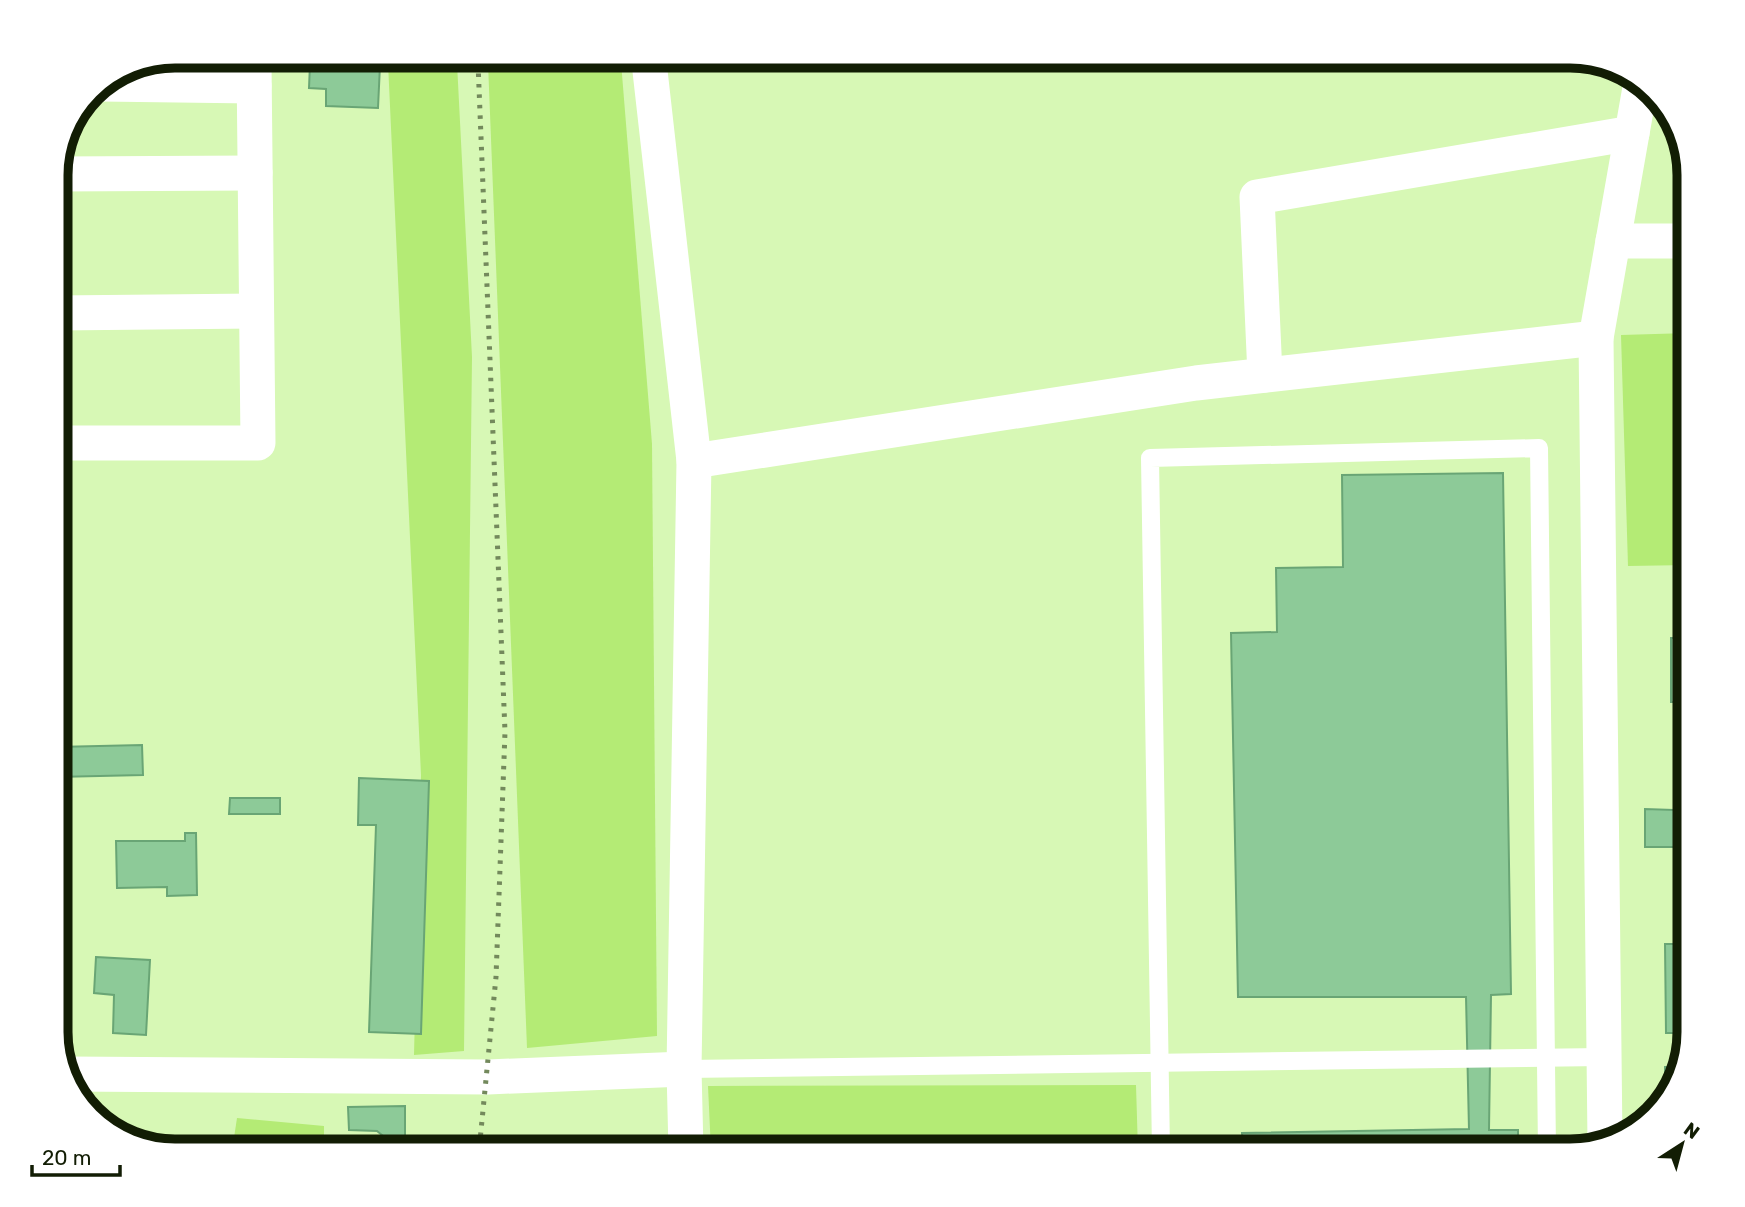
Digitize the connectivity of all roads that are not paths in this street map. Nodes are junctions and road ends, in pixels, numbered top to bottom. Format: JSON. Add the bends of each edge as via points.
{"nodes":[{"id":1,"x":650,"y":68,"type":"edge"},
{"id":2,"x":254,"y":75,"type":"edge"},
{"id":3,"x":122,"y":83,"type":"edge"},
{"id":4,"x":1639,"y":95,"type":"edge"},
{"id":5,"x":1632,"y":133,"type":"junction"},
{"id":6,"x":255,"y":173,"type":"junction"},
{"id":7,"x":68,"y":174,"type":"edge"},
{"id":8,"x":1613,"y":241,"type":"junction"},
{"id":9,"x":1677,"y":241,"type":"edge"},
{"id":10,"x":256,"y":311,"type":"junction"},
{"id":11,"x":68,"y":313,"type":"edge"},
{"id":12,"x":1596,"y":338,"type":"junction"},
{"id":13,"x":1265,"y":375,"type":"junction"},
{"id":14,"x":68,"y":443,"type":"edge"},
{"id":15,"x":694,"y":461,"type":"junction"},
{"id":16,"x":1603,"y":1057,"type":"junction"},
{"id":17,"x":1546,"y":1058,"type":"junction"},
{"id":18,"x":1160,"y":1063,"type":"junction"},
{"id":19,"x":684,"y":1069,"type":"junction"},
{"id":20,"x":77,"y":1074,"type":"edge"},
{"id":21,"x":1605,"y":1133,"type":"edge"},
{"id":22,"x":686,"y":1139,"type":"edge"},
{"id":23,"x":1161,"y":1139,"type":"edge"},
{"id":24,"x":1547,"y":1139,"type":"edge"}],
"edges":[{"from":1,"to":15,"type":"street"},
{"from":2,"to":3,"type":"street"},
{"from":2,"to":6,"type":"street"},
{"from":4,"to":5,"type":"street"},
{"from":5,"to":8,"type":"street"},
{"from":5,"to":13,"type":"street","via":[[1257,197]]},
{"from":6,"to":7,"type":"street"},
{"from":6,"to":10,"type":"street"},
{"from":8,"to":9,"type":"street"},
{"from":8,"to":12,"type":"street"},
{"from":10,"to":11,"type":"street"},
{"from":10,"to":14,"type":"street","via":[[258,443]]},
{"from":12,"to":13,"type":"street"},
{"from":12,"to":16,"type":"street"},
{"from":13,"to":15,"type":"street"},
{"from":15,"to":19,"type":"street"},
{"from":16,"to":17,"type":"lane"},
{"from":16,"to":21,"type":"street"},
{"from":17,"to":18,"type":"lane"},
{"from":17,"to":18,"type":"lane","via":[[1539,448],[1150,458]]},
{"from":17,"to":24,"type":"lane"},
{"from":18,"to":19,"type":"lane"},
{"from":18,"to":23,"type":"lane"},
{"from":19,"to":20,"type":"street","via":[[488,1077]]},
{"from":19,"to":22,"type":"street"}]}
